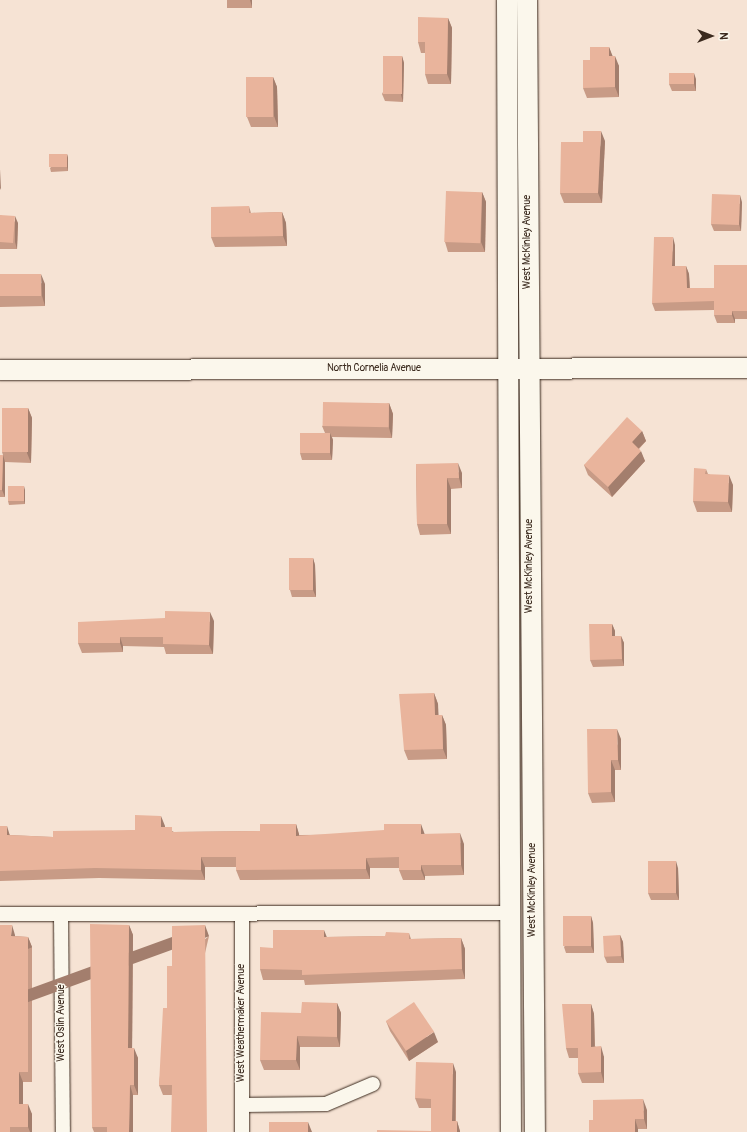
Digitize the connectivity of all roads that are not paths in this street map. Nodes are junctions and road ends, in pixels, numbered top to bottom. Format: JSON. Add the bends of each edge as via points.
{"nodes":[{"id":1,"x":507,"y":0,"type":"edge"},
{"id":2,"x":527,"y":0,"type":"edge"},
{"id":3,"x":519,"y":368,"type":"junction"},
{"id":4,"x":747,"y":368,"type":"edge"},
{"id":5,"x":0,"y":370,"type":"edge"},
{"id":6,"x":510,"y":913,"type":"junction"},
{"id":7,"x":0,"y":914,"type":"edge"},
{"id":8,"x":61,"y":914,"type":"junction"},
{"id":9,"x":242,"y":914,"type":"junction"},
{"id":10,"x":373,"y":1084,"type":"dead end"},
{"id":11,"x":242,"y":1104,"type":"junction"},
{"id":12,"x":63,"y":1132,"type":"edge"},
{"id":13,"x":242,"y":1132,"type":"edge"},
{"id":14,"x":512,"y":1132,"type":"edge"},
{"id":15,"x":535,"y":1132,"type":"edge"}],
"edges":[{"from":1,"to":3,"type":"main road","name":"West McKinley Avenue"},
{"from":2,"to":3,"type":"main road","name":"West McKinley Avenue"},
{"from":3,"to":4,"type":"main road","name":"North Cornelia Avenue"},
{"from":3,"to":5,"type":"main road","name":"North Cornelia Avenue"},
{"from":3,"to":6,"type":"main road","name":"West McKinley Avenue"},
{"from":3,"to":15,"type":"main road","name":"West McKinley Avenue"},
{"from":6,"to":9,"type":"street"},
{"from":6,"to":14,"type":"main road","name":"West McKinley Avenue"},
{"from":7,"to":8,"type":"street"},
{"from":8,"to":9,"type":"street"},
{"from":8,"to":12,"type":"street","name":"West Oslin Avenue"},
{"from":9,"to":11,"type":"street","name":"West Weathermaker Avenue"},
{"from":10,"to":11,"type":"street","via":[[326,1104]]},
{"from":11,"to":13,"type":"street","name":"West Weathermaker Avenue"}]}
